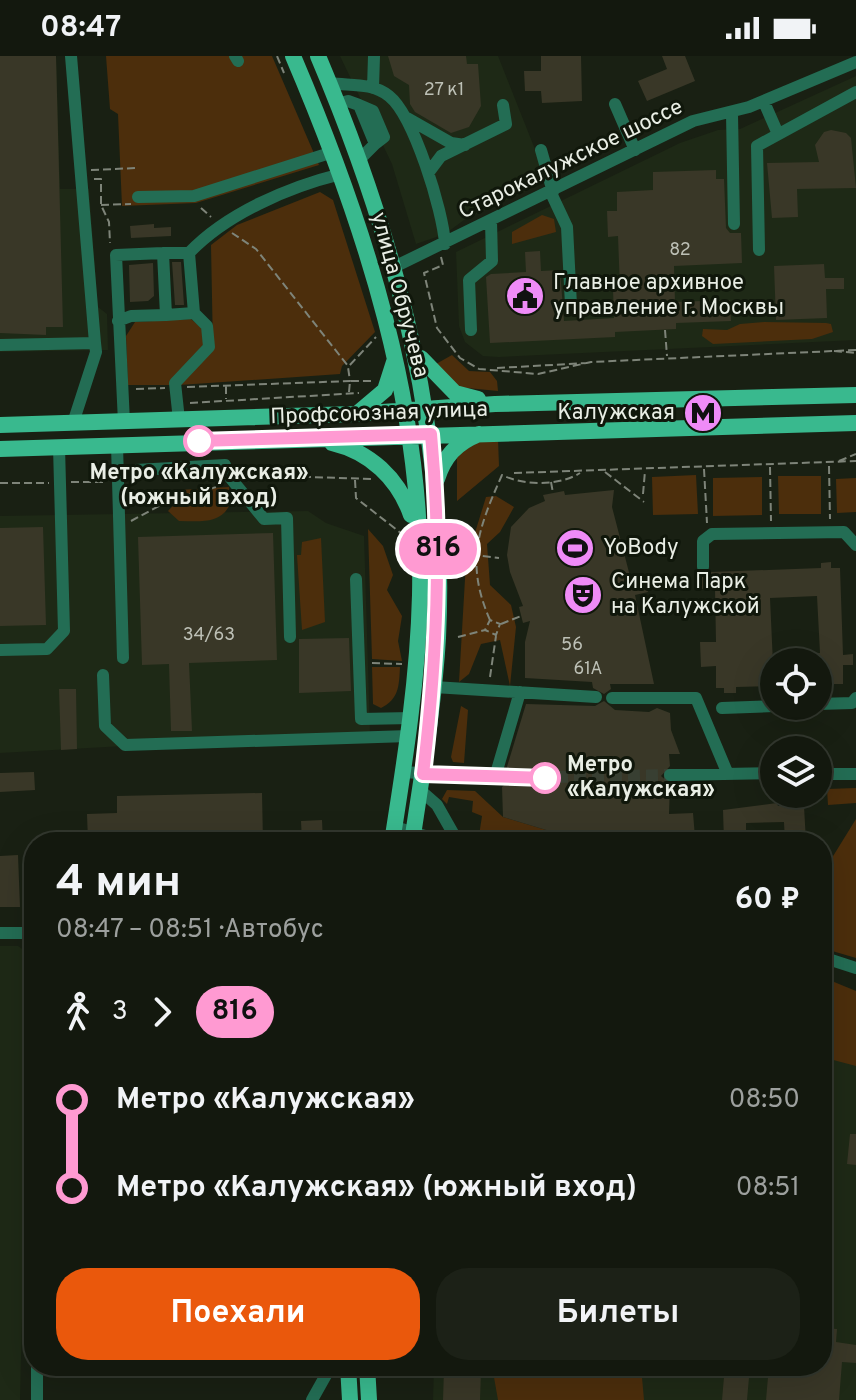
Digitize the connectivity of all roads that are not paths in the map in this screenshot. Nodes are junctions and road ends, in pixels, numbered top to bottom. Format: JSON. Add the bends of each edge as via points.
{"nodes":[{"id":1,"x":71,"y":56,"type":"edge"},
{"id":2,"x":293,"y":56,"type":"edge"},
{"id":3,"x":318,"y":56,"type":"edge"},
{"id":4,"x":374,"y":56,"type":"edge"},
{"id":5,"x":856,"y":62,"type":"edge"},
{"id":6,"x":330,"y":83,"type":"junction"},
{"id":7,"x":373,"y":88,"type":"junction"},
{"id":8,"x":856,"y":92,"type":"edge"},
{"id":9,"x":764,"y":102,"type":"junction"},
{"id":10,"x":337,"y":104,"type":"junction"},
{"id":11,"x":615,"y":104,"type":"dead end"},
{"id":12,"x":503,"y":105,"type":"dead end"},
{"id":13,"x":398,"y":111,"type":"junction"},
{"id":14,"x":732,"y":114,"type":"junction"},
{"id":15,"x":778,"y":134,"type":"junction"},
{"id":16,"x":465,"y":145,"type":"junction"},
{"id":17,"x":541,"y":150,"type":"dead end"},
{"id":18,"x":635,"y":150,"type":"junction"},
{"id":19,"x":333,"y":152,"type":"junction"},
{"id":20,"x":360,"y":159,"type":"junction"},
{"id":21,"x":429,"y":172,"type":"junction"},
{"id":22,"x":341,"y":174,"type":"junction"},
{"id":23,"x":552,"y":192,"type":"junction"},
{"id":24,"x":134,"y":200,"type":"road end"},
{"id":25,"x":491,"y":221,"type":"junction"},
{"id":26,"x":734,"y":224,"type":"dead end"},
{"id":27,"x":442,"y":248,"type":"junction"},
{"id":28,"x":759,"y":250,"type":"dead end"},
{"id":29,"x":163,"y":253,"type":"junction"},
{"id":30,"x":189,"y":253,"type":"junction"},
{"id":31,"x":394,"y":267,"type":"junction"},
{"id":32,"x":571,"y":305,"type":"dead end"},
{"id":33,"x":194,"y":313,"type":"junction"},
{"id":34,"x":166,"y":315,"type":"junction"},
{"id":35,"x":118,"y":321,"type":"junction"},
{"id":36,"x":471,"y":330,"type":"dead end"},
{"id":37,"x":95,"y":343,"type":"junction"},
{"id":38,"x":0,"y":345,"type":"edge"},
{"id":39,"x":395,"y":352,"type":"junction"},
{"id":40,"x":417,"y":353,"type":"junction"},
{"id":41,"x":856,"y":395,"type":"edge"},
{"id":42,"x":495,"y":404,"type":"junction"},
{"id":43,"x":427,"y":408,"type":"junction"},
{"id":44,"x":405,"y":410,"type":"junction"},
{"id":45,"x":178,"y":412,"type":"junction"},
{"id":46,"x":354,"y":414,"type":"junction"},
{"id":47,"x":124,"y":422,"type":"junction"},
{"id":48,"x":73,"y":423,"type":"junction"},
{"id":49,"x":856,"y":423,"type":"edge"},
{"id":50,"x":0,"y":425,"type":"edge"},
{"id":51,"x":484,"y":432,"type":"junction"},
{"id":52,"x":431,"y":434,"type":"junction"},
{"id":53,"x":408,"y":435,"type":"junction"},
{"id":54,"x":314,"y":439,"type":"junction"},
{"id":55,"x":117,"y":445,"type":"junction"},
{"id":56,"x":59,"y":447,"type":"junction"},
{"id":57,"x":0,"y":449,"type":"edge"},
{"id":58,"x":118,"y":471,"type":"junction"},
{"id":59,"x":436,"y":485,"type":"junction"},
{"id":60,"x":414,"y":537,"type":"junction"},
{"id":61,"x":856,"y":545,"type":"edge"},
{"id":62,"x":703,"y":567,"type":"dead end"},
{"id":63,"x":356,"y":579,"type":"dead end"},
{"id":64,"x":290,"y":637,"type":"dead end"},
{"id":65,"x":0,"y":650,"type":"edge"},
{"id":66,"x":123,"y":658,"type":"dead end"},
{"id":67,"x":103,"y":675,"type":"dead end"},
{"id":68,"x":434,"y":687,"type":"junction"},
{"id":69,"x":520,"y":692,"type":"junction"},
{"id":70,"x":596,"y":697,"type":"dead end"},
{"id":71,"x":612,"y":698,"type":"dead end"},
{"id":72,"x":856,"y":698,"type":"edge"},
{"id":73,"x":832,"y":704,"type":"edge"},
{"id":74,"x":760,"y":707,"type":"edge"},
{"id":75,"x":722,"y":708,"type":"dead end"},
{"id":76,"x":410,"y":727,"type":"junction"},
{"id":77,"x":403,"y":772,"type":"junction"},
{"id":78,"x":727,"y":772,"type":"junction"},
{"id":79,"x":760,"y":773,"type":"edge"},
{"id":80,"x":832,"y":774,"type":"edge"},
{"id":81,"x":856,"y":774,"type":"edge"},
{"id":82,"x":670,"y":775,"type":"tunnel mouth"},
{"id":83,"x":422,"y":782,"type":"junction"},
{"id":84,"x":394,"y":832,"type":"edge"},
{"id":85,"x":414,"y":832,"type":"edge"},
{"id":86,"x":452,"y":832,"type":"edge"},
{"id":87,"x":0,"y":933,"type":"edge"},
{"id":88,"x":24,"y":933,"type":"edge"},
{"id":89,"x":832,"y":960,"type":"edge"},
{"id":90,"x":856,"y":968,"type":"edge"},
{"id":91,"x":34,"y":1376,"type":"edge"},
{"id":92,"x":325,"y":1376,"type":"edge"},
{"id":93,"x":349,"y":1376,"type":"edge"},
{"id":94,"x":368,"y":1376,"type":"edge"},
{"id":95,"x":37,"y":1400,"type":"edge"},
{"id":96,"x":312,"y":1400,"type":"edge"},
{"id":97,"x":350,"y":1400,"type":"edge"},
{"id":98,"x":369,"y":1400,"type":"edge"}],
"edges":[{"from":1,"to":37,"type":"street"},
{"from":2,"to":19,"type":"main road","name":"улица Обручева"},
{"from":3,"to":6,"type":"main road","name":"улица Обручева"},
{"from":4,"to":7,"type":"street"},
{"from":5,"to":9,"type":"street","name":"Старокалужское шоссе"},
{"from":6,"to":7,"type":"street"},
{"from":6,"to":10,"type":"main road","name":"улица Обручева"},
{"from":7,"to":13,"type":"street","via":[[387,94]]},
{"from":8,"to":15,"type":"street"},
{"from":9,"to":14,"type":"street","name":"Старокалужское шоссе"},
{"from":9,"to":15,"type":"street"},
{"from":10,"to":20,"type":"main road","name":"улица Обручева"},
{"from":10,"to":20,"type":"street","via":[[359,105],[375,144]]},
{"from":11,"to":18,"type":"street"},
{"from":12,"to":16,"type":"street","via":[[506,124]]},
{"from":13,"to":16,"type":"street","via":[[451,143]]},
{"from":13,"to":21,"type":"street"},
{"from":14,"to":18,"type":"street","name":"Старокалужское шоссе","via":[[693,121]]},
{"from":14,"to":26,"type":"street"},
{"from":15,"to":28,"type":"street","via":[[757,146]]},
{"from":16,"to":21,"type":"street","via":[[441,156]]},
{"from":17,"to":23,"type":"street"},
{"from":18,"to":23,"type":"street","name":"Старокалужское шоссе"},
{"from":19,"to":22,"type":"main road","name":"улица Обручева"},
{"from":19,"to":24,"type":"street","via":[[194,196]]},
{"from":20,"to":31,"type":"main road","name":"улица Обручева"},
{"from":21,"to":27,"type":"street","via":[[444,218]]},
{"from":22,"to":30,"type":"street","via":[[267,202],[209,232]]},
{"from":22,"to":39,"type":"main road","name":"улица Обручева"},
{"from":23,"to":25,"type":"street","name":"Старокалужское шоссе"},
{"from":23,"to":32,"type":"street","via":[[567,227]]},
{"from":25,"to":27,"type":"street","name":"Старокалужское шоссе"},
{"from":25,"to":36,"type":"street","via":[[492,261],[469,280]]},
{"from":27,"to":31,"type":"street","name":"Старокалужское шоссе"},
{"from":29,"to":30,"type":"street"},
{"from":29,"to":34,"type":"street"},
{"from":29,"to":35,"type":"street","via":[[116,255]]},
{"from":30,"to":33,"type":"street"},
{"from":31,"to":40,"type":"main road","name":"улица Обручева"},
{"from":33,"to":34,"type":"street"},
{"from":33,"to":45,"type":"street","via":[[207,326],[209,347],[181,373],[175,388]]},
{"from":34,"to":35,"type":"street"},
{"from":35,"to":47,"type":"street"},
{"from":37,"to":38,"type":"street"},
{"from":37,"to":48,"type":"street"},
{"from":39,"to":44,"type":"main road","name":"улица Обручева"},
{"from":39,"to":46,"type":"main road","via":[[385,390],[367,409]]},
{"from":40,"to":42,"type":"main road","via":[[455,393]]},
{"from":40,"to":43,"type":"main road","name":"улица Обручева"},
{"from":41,"to":42,"type":"main road","name":"Профсоюзная улица"},
{"from":42,"to":43,"type":"main road","name":"Профсоюзная улица"},
{"from":43,"to":44,"type":"main road","name":"Профсоюзная улица"},
{"from":43,"to":52,"type":"main road","name":"улица Обручева"},
{"from":44,"to":46,"type":"main road","name":"Профсоюзная улица"},
{"from":44,"to":53,"type":"main road","name":"улица Обручева"},
{"from":45,"to":46,"type":"main road","name":"Профсоюзная улица"},
{"from":45,"to":47,"type":"main road","name":"Профсоюзная улица"},
{"from":47,"to":48,"type":"main road","name":"Профсоюзная улица"},
{"from":48,"to":50,"type":"main road","name":"Профсоюзная улица"},
{"from":49,"to":51,"type":"main road","name":"Профсоюзная улица"},
{"from":51,"to":52,"type":"main road","name":"Профсоюзная улица"},
{"from":51,"to":59,"type":"main road","via":[[463,440],[450,453]]},
{"from":52,"to":53,"type":"main road","name":"Профсоюзная улица"},
{"from":52,"to":59,"type":"main road","name":"улица Обручева"},
{"from":53,"to":54,"type":"main road","name":"Профсоюзная улица"},
{"from":53,"to":60,"type":"main road","name":"улица Обручева"},
{"from":54,"to":55,"type":"main road","name":"Профсоюзная улица"},
{"from":54,"to":60,"type":"main road","via":[[359,452],[377,464],[400,491]]},
{"from":55,"to":56,"type":"main road","name":"Профсоюзная улица"},
{"from":55,"to":58,"type":"street"},
{"from":56,"to":57,"type":"main road","name":"Профсоюзная улица"},
{"from":56,"to":65,"type":"street","via":[[64,631],[47,649]]},
{"from":58,"to":64,"type":"street","via":[[225,465],[264,519],[287,518]]},
{"from":58,"to":66,"type":"street"},
{"from":59,"to":68,"type":"main road","name":"улица Обручева","via":[[439,589]]},
{"from":60,"to":76,"type":"main road","name":"улица Обручева","via":[[419,605]]},
{"from":61,"to":62,"type":"street","via":[[844,532],[712,534],[703,541]]},
{"from":63,"to":76,"type":"street","via":[[361,719]]},
{"from":67,"to":76,"type":"street","via":[[105,726],[125,745]]},
{"from":68,"to":69,"type":"street"},
{"from":68,"to":83,"type":"main road","name":"улица Обручева"},
{"from":69,"to":70,"type":"street"},
{"from":69,"to":83,"type":"street","via":[[499,778]]},
{"from":71,"to":78,"type":"street","via":[[696,698]]},
{"from":72,"to":73,"type":"street"},
{"from":74,"to":75,"type":"street"},
{"from":76,"to":77,"type":"main road","name":"улица Обручева"},
{"from":77,"to":83,"type":"street"},
{"from":77,"to":84,"type":"main road","name":"улица Обручева"},
{"from":78,"to":79,"type":"street"},
{"from":78,"to":82,"type":"street"},
{"from":80,"to":81,"type":"street"},
{"from":83,"to":85,"type":"main road","name":"улица Обручева"},
{"from":83,"to":86,"type":"street"},
{"from":87,"to":88,"type":"street"},
{"from":89,"to":90,"type":"street"},
{"from":91,"to":95,"type":"street"},
{"from":92,"to":96,"type":"street"},
{"from":93,"to":97,"type":"main road"},
{"from":94,"to":98,"type":"main road"}]}
